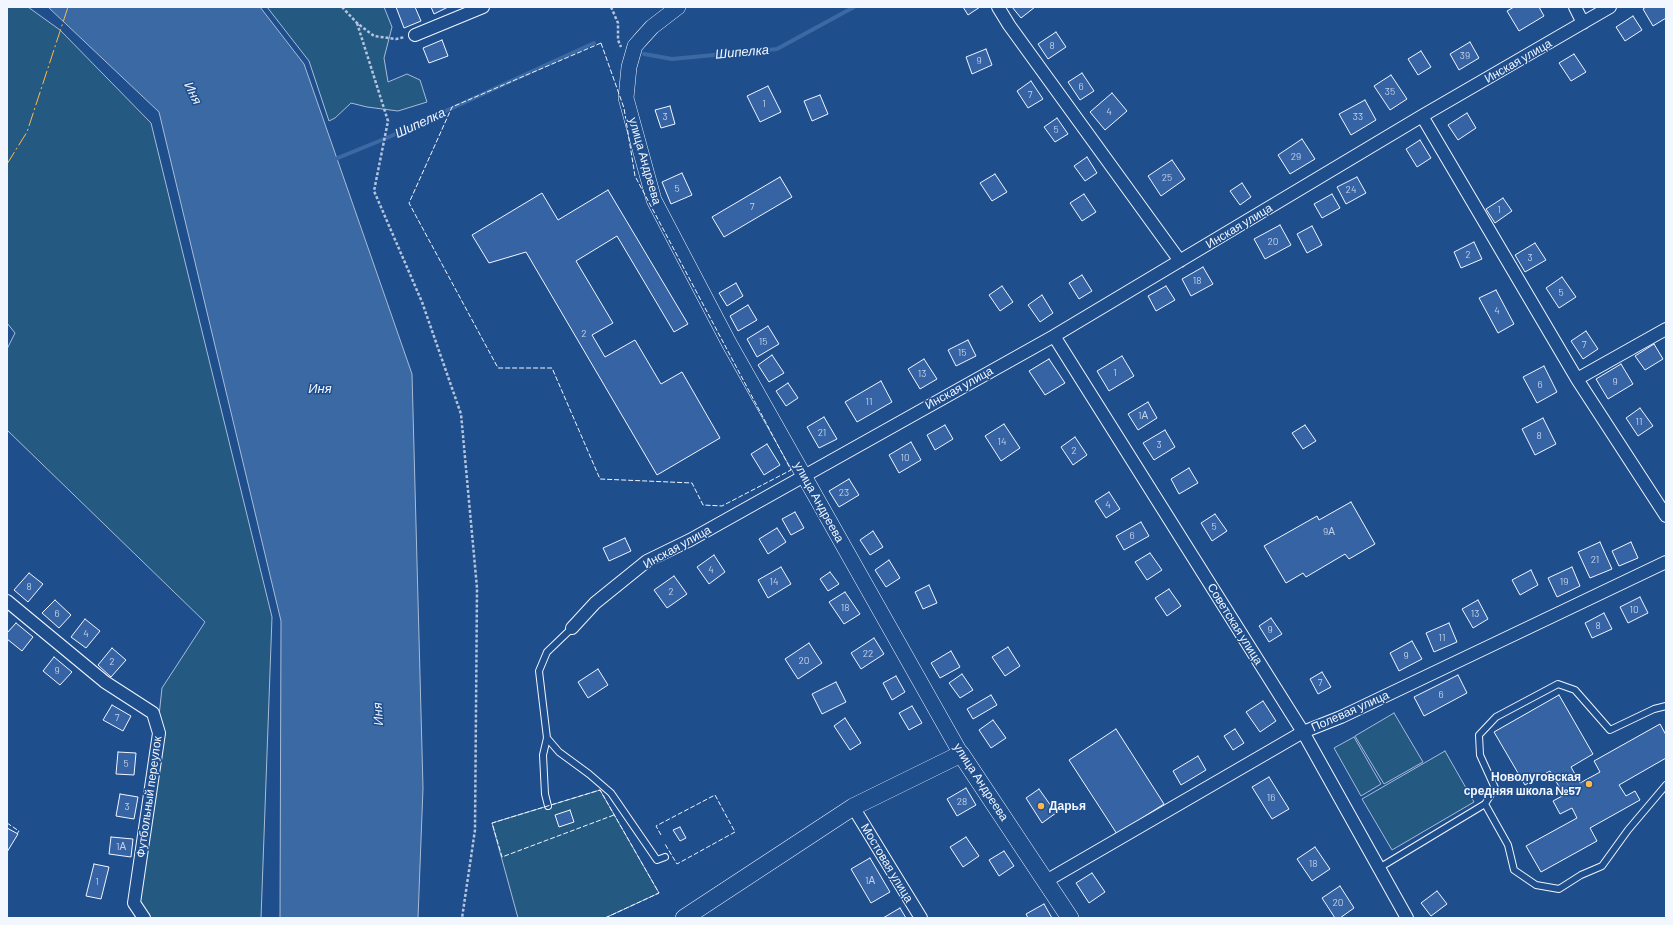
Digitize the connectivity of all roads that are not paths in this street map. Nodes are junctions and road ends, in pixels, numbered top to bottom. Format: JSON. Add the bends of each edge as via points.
{"nodes":[{"id":1,"x":483,"y":7,"type":"edge"},
{"id":2,"x":678,"y":7,"type":"edge"},
{"id":3,"x":998,"y":7,"type":"edge"},
{"id":4,"x":1575,"y":7,"type":"edge"},
{"id":5,"x":1610,"y":7,"type":"edge"},
{"id":6,"x":1583,"y":23,"type":"junction"},
{"id":7,"x":415,"y":36,"type":"road end"},
{"id":8,"x":1422,"y":116,"type":"junction"},
{"id":9,"x":1180,"y":261,"type":"junction"},
{"id":10,"x":1666,"y":329,"type":"edge"},
{"id":11,"x":1054,"y":336,"type":"junction"},
{"id":12,"x":1577,"y":379,"type":"junction"},
{"id":13,"x":804,"y":475,"type":"junction"},
{"id":14,"x":1666,"y":516,"type":"edge"},
{"id":15,"x":1666,"y":562,"type":"edge"},
{"id":16,"x":7,"y":601,"type":"edge"},
{"id":17,"x":572,"y":628,"type":"joint"},
{"id":18,"x":1666,"y":706,"type":"edge"},
{"id":19,"x":1303,"y":732,"type":"junction"},
{"id":20,"x":547,"y":738,"type":"junction"},
{"id":21,"x":961,"y":754,"type":"junction"},
{"id":22,"x":1666,"y":785,"type":"edge"},
{"id":23,"x":1485,"y":804,"type":"junction"},
{"id":24,"x":548,"y":806,"type":"dead end"},
{"id":25,"x":853,"y":808,"type":"junction"},
{"id":26,"x":665,"y":857,"type":"dead end"},
{"id":27,"x":1379,"y":868,"type":"junction"},
{"id":28,"x":1046,"y":881,"type":"junction"},
{"id":29,"x":144,"y":918,"type":"edge"},
{"id":30,"x":684,"y":918,"type":"edge"},
{"id":31,"x":921,"y":918,"type":"edge"},
{"id":32,"x":1070,"y":918,"type":"edge"},
{"id":33,"x":1407,"y":918,"type":"edge"}],
"edges":[{"from":1,"to":7,"type":"street"},
{"from":2,"to":13,"type":"street","name":"улица Андреева","via":[[652,27],[635,46],[630,61],[626,98],[654,200],[729,343]]},
{"from":3,"to":9,"type":"street"},
{"from":4,"to":6,"type":"street"},
{"from":5,"to":6,"type":"street","name":"Инская улица"},
{"from":6,"to":8,"type":"street","name":"Инская улица"},
{"from":8,"to":9,"type":"street","name":"Инская улица"},
{"from":8,"to":12,"type":"street"},
{"from":9,"to":11,"type":"street","name":"Инская улица"},
{"from":10,"to":12,"type":"street"},
{"from":11,"to":13,"type":"street","name":"Инская улица"},
{"from":11,"to":19,"type":"street","name":"Советская улица"},
{"from":12,"to":14,"type":"street"},
{"from":13,"to":17,"type":"street","name":"Инская улица","via":[[690,540],[647,561],[595,603]]},
{"from":13,"to":21,"type":"street","name":"улица Андреева"},
{"from":15,"to":19,"type":"street","name":"Полевая улица","via":[[1341,717]]},
{"from":16,"to":29,"type":"street","name":"Футбольный переулок","via":[[105,682],[153,713],[159,733],[134,903]]},
{"from":17,"to":20,"type":"lane","name":"Инская улица","via":[[547,652],[539,671]]},
{"from":18,"to":23,"type":"lane","via":[[1610,730],[1575,690],[1558,684],[1496,717],[1479,735],[1480,755],[1496,788]]},
{"from":19,"to":27,"type":"street","name":"Советская улица"},
{"from":19,"to":28,"type":"street","name":"Полевая улица"},
{"from":20,"to":24,"type":"lane","name":"Инская улица","via":[[543,755]]},
{"from":20,"to":26,"type":"lane","via":[[559,752],[611,793],[657,860]]},
{"from":21,"to":25,"type":"main road"},
{"from":21,"to":28,"type":"main road","name":"улица Андреева"},
{"from":22,"to":23,"type":"lane","via":[[1602,866],[1559,889],[1536,885],[1514,870],[1508,845]]},
{"from":23,"to":27,"type":"lane"},
{"from":25,"to":30,"type":"main road"},
{"from":25,"to":31,"type":"street","name":"Мостовая улица"},
{"from":27,"to":33,"type":"street","name":"Советская улица"},
{"from":28,"to":32,"type":"main road","name":"улица Андреева"}]}
